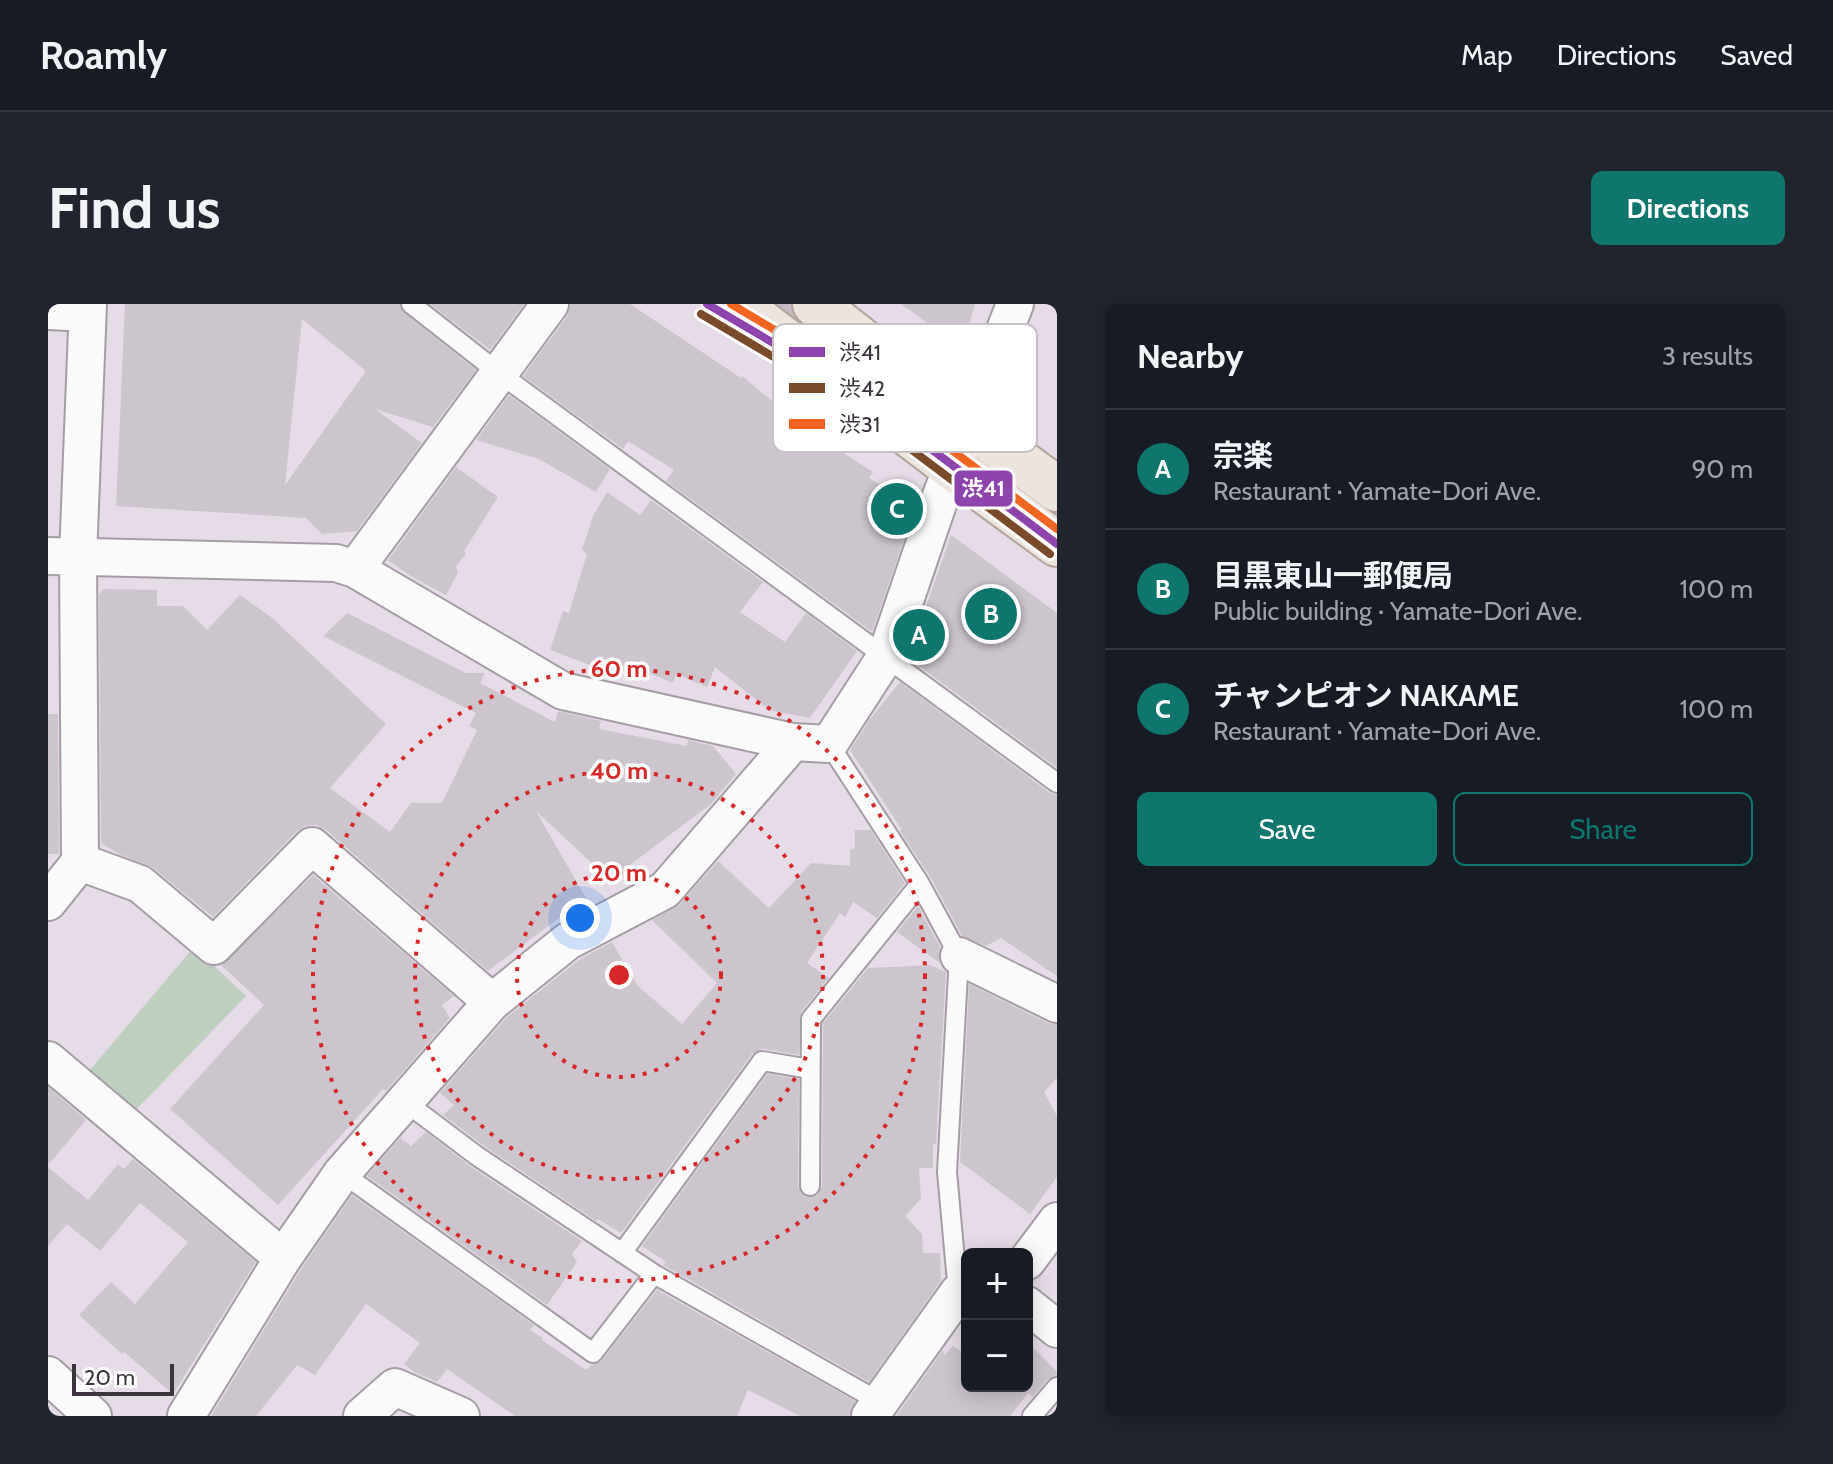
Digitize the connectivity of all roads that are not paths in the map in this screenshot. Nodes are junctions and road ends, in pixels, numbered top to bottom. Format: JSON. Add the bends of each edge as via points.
{"nodes":[{"id":1,"x":411,"y":304,"type":"edge"},
{"id":2,"x":550,"y":304,"type":"edge"},
{"id":3,"x":707,"y":304,"type":"edge"},
{"id":4,"x":737,"y":304,"type":"edge"},
{"id":5,"x":815,"y":304,"type":"edge"},
{"id":6,"x":1015,"y":304,"type":"edge"},
{"id":7,"x":87,"y":308,"type":"edge"},
{"id":8,"x":48,"y":311,"type":"edge"},
{"id":9,"x":840,"y":324,"type":"edge"},
{"id":10,"x":1007,"y":324,"type":"edge"},
{"id":11,"x":773,"y":331,"type":"edge"},
{"id":12,"x":773,"y":343,"type":"edge"},
{"id":13,"x":499,"y":373,"type":"junction"},
{"id":14,"x":933,"y":452,"type":"edge"},
{"id":15,"x":958,"y":452,"type":"edge"},
{"id":16,"x":1006,"y":452,"type":"edge"},
{"id":17,"x":952,"y":467,"type":"junction"},
{"id":18,"x":1057,"y":489,"type":"edge"},
{"id":19,"x":1057,"y":544,"type":"edge"},
{"id":20,"x":63,"y":556,"type":"edge"},
{"id":21,"x":355,"y":569,"type":"junction"},
{"id":22,"x":886,"y":656,"type":"junction"},
{"id":23,"x":793,"y":742,"type":"junction"},
{"id":24,"x":829,"y":744,"type":"junction"},
{"id":25,"x":1057,"y":783,"type":"edge"},
{"id":26,"x":80,"y":862,"type":"junction"},
{"id":27,"x":920,"y":884,"type":"junction"},
{"id":28,"x":48,"y":902,"type":"edge"},
{"id":29,"x":959,"y":956,"type":"junction"},
{"id":30,"x":492,"y":1002,"type":"junction"},
{"id":31,"x":1057,"y":1004,"type":"edge"},
{"id":32,"x":48,"y":1060,"type":"edge"},
{"id":33,"x":810,"y":1069,"type":"junction"},
{"id":34,"x":404,"y":1101,"type":"junction"},
{"id":35,"x":342,"y":1173,"type":"junction"},
{"id":36,"x":810,"y":1186,"type":"dead end"},
{"id":37,"x":1057,"y":1221,"type":"edge"},
{"id":38,"x":622,"y":1253,"type":"junction"},
{"id":39,"x":1033,"y":1253,"type":"edge"},
{"id":40,"x":283,"y":1258,"type":"junction"},
{"id":41,"x":654,"y":1274,"type":"junction"},
{"id":42,"x":961,"y":1285,"type":"edge"},
{"id":43,"x":961,"y":1294,"type":"edge"},
{"id":44,"x":1033,"y":1310,"type":"edge"},
{"id":45,"x":1057,"y":1329,"type":"edge"},
{"id":46,"x":48,"y":1375,"type":"edge"},
{"id":47,"x":1057,"y":1387,"type":"edge"},
{"id":48,"x":875,"y":1409,"type":"edge"},
{"id":49,"x":93,"y":1416,"type":"edge"},
{"id":50,"x":186,"y":1416,"type":"edge"},
{"id":51,"x":362,"y":1416,"type":"edge"},
{"id":52,"x":461,"y":1416,"type":"edge"},
{"id":53,"x":1032,"y":1416,"type":"edge"}],
"edges":[{"from":1,"to":13,"type":"lane"},
{"from":2,"to":13,"type":"street"},
{"from":3,"to":12,"type":"main road"},
{"from":4,"to":11,"type":"main road"},
{"from":5,"to":9,"type":"main road"},
{"from":6,"to":10,"type":"street"},
{"from":7,"to":8,"type":"street"},
{"from":7,"to":20,"type":"street"},
{"from":13,"to":21,"type":"street"},
{"from":13,"to":22,"type":"lane"},
{"from":14,"to":17,"type":"main road"},
{"from":15,"to":17,"type":"street"},
{"from":16,"to":18,"type":"main road"},
{"from":17,"to":19,"type":"main road"},
{"from":17,"to":22,"type":"street"},
{"from":20,"to":21,"type":"street","via":[[336,563]]},
{"from":20,"to":26,"type":"street"},
{"from":21,"to":23,"type":"street","via":[[563,691]]},
{"from":22,"to":24,"type":"street"},
{"from":22,"to":25,"type":"lane"},
{"from":23,"to":24,"type":"street"},
{"from":23,"to":30,"type":"street","via":[[665,890],[568,941]]},
{"from":24,"to":27,"type":"lane"},
{"from":26,"to":28,"type":"street"},
{"from":26,"to":30,"type":"street","via":[[140,884],[214,946],[312,846]]},
{"from":27,"to":29,"type":"lane"},
{"from":27,"to":33,"type":"lane","via":[[811,1019]]},
{"from":29,"to":31,"type":"street"},
{"from":29,"to":42,"type":"lane","via":[[947,1172]]},
{"from":30,"to":34,"type":"street"},
{"from":32,"to":40,"type":"street"},
{"from":33,"to":36,"type":"lane"},
{"from":33,"to":38,"type":"lane","via":[[762,1061]]},
{"from":34,"to":35,"type":"street"},
{"from":34,"to":38,"type":"lane"},
{"from":35,"to":40,"type":"street"},
{"from":35,"to":41,"type":"lane","via":[[593,1353]]},
{"from":37,"to":39,"type":"street"},
{"from":38,"to":41,"type":"lane"},
{"from":40,"to":50,"type":"street"},
{"from":41,"to":48,"type":"lane"},
{"from":43,"to":48,"type":"street"},
{"from":44,"to":45,"type":"street"},
{"from":46,"to":49,"type":"street"},
{"from":47,"to":53,"type":"lane"},
{"from":51,"to":52,"type":"street","via":[[395,1387]]}]}
